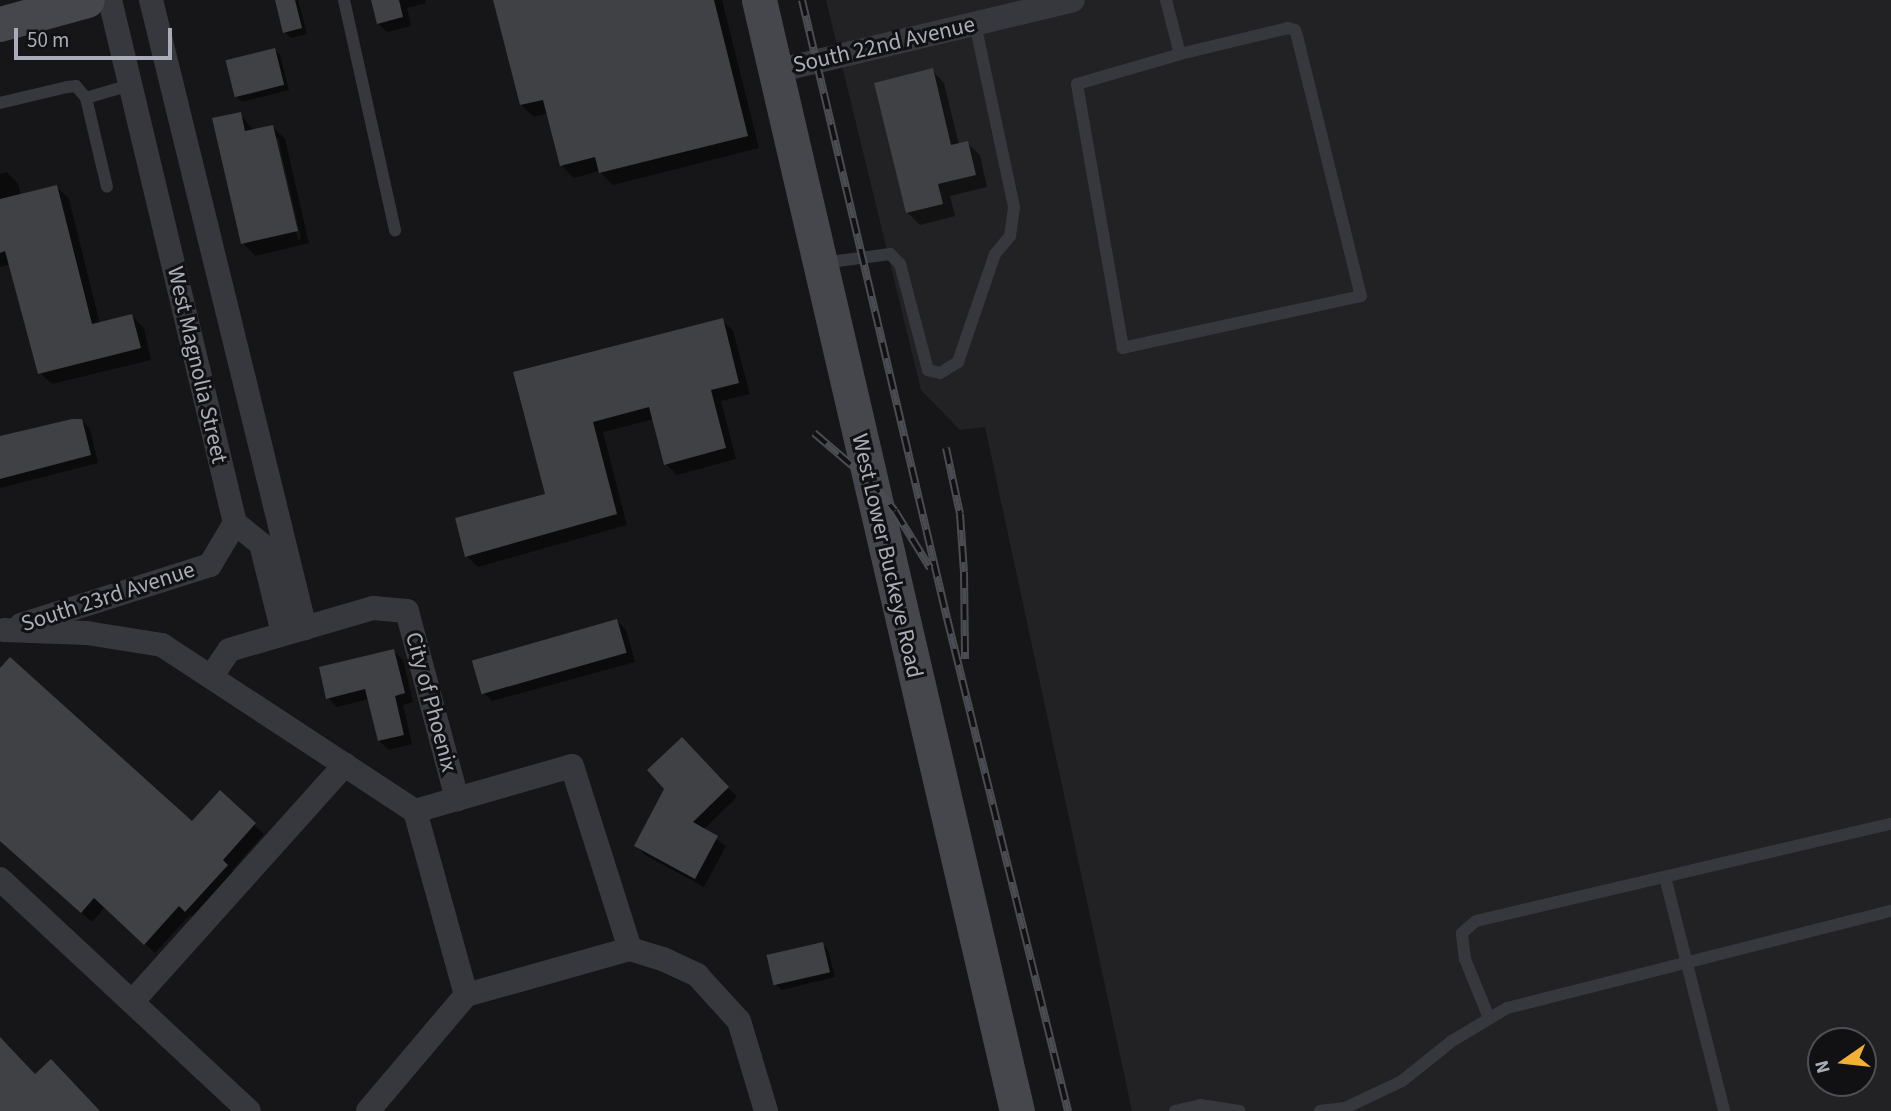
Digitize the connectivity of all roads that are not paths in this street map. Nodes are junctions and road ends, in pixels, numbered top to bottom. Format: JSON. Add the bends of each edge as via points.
{"nodes":[{"id":1,"x":87,"y":0,"type":"edge"},
{"id":2,"x":110,"y":0,"type":"edge"},
{"id":3,"x":150,"y":0,"type":"edge"},
{"id":4,"x":344,"y":0,"type":"edge"},
{"id":5,"x":758,"y":0,"type":"edge"},
{"id":6,"x":1073,"y":0,"type":"edge"},
{"id":7,"x":1166,"y":0,"type":"edge"},
{"id":8,"x":0,"y":24,"type":"edge"},
{"id":9,"x":975,"y":24,"type":"junction"},
{"id":10,"x":1180,"y":54,"type":"junction"},
{"id":11,"x":776,"y":71,"type":"junction"},
{"id":12,"x":169,"y":76,"type":"junction"},
{"id":13,"x":130,"y":85,"type":"junction"},
{"id":14,"x":86,"y":98,"type":"junction"},
{"id":15,"x":0,"y":103,"type":"edge"},
{"id":16,"x":107,"y":187,"type":"dead end"},
{"id":17,"x":395,"y":230,"type":"dead end"},
{"id":18,"x":821,"y":263,"type":"junction"},
{"id":19,"x":235,"y":523,"type":"junction"},
{"id":20,"x":294,"y":630,"type":"junction"},
{"id":21,"x":2,"y":631,"type":"edge"},
{"id":22,"x":211,"y":677,"type":"junction"},
{"id":23,"x":345,"y":765,"type":"junction"},
{"id":24,"x":457,"y":799,"type":"junction"},
{"id":25,"x":415,"y":811,"type":"junction"},
{"id":26,"x":1891,"y":824,"type":"edge"},
{"id":27,"x":1665,"y":877,"type":"junction"},
{"id":28,"x":0,"y":879,"type":"edge"},
{"id":29,"x":1891,"y":911,"type":"edge"},
{"id":30,"x":630,"y":949,"type":"junction"},
{"id":31,"x":1687,"y":964,"type":"junction"},
{"id":32,"x":466,"y":996,"type":"junction"},
{"id":33,"x":132,"y":1002,"type":"junction"},
{"id":34,"x":1489,"y":1018,"type":"junction"},
{"id":35,"x":370,"y":1110,"type":"edge"},
{"id":36,"x":249,"y":1111,"type":"edge"},
{"id":37,"x":766,"y":1111,"type":"edge"},
{"id":38,"x":1017,"y":1111,"type":"edge"},
{"id":39,"x":1175,"y":1111,"type":"edge"},
{"id":40,"x":1240,"y":1111,"type":"edge"},
{"id":41,"x":1320,"y":1111,"type":"edge"},
{"id":42,"x":1724,"y":1111,"type":"edge"}],
"edges":[{"from":1,"to":8,"type":"main road"},
{"from":2,"to":13,"type":"street","name":"West Magnolia Street"},
{"from":3,"to":12,"type":"street","name":"West Magnolia Street"},
{"from":4,"to":17,"type":"lane"},
{"from":5,"to":11,"type":"main road","name":"West Lower Buckeye Road"},
{"from":6,"to":9,"type":"street","name":"South 22nd Avenue"},
{"from":7,"to":10,"type":"lane"},
{"from":9,"to":11,"type":"street","name":"South 22nd Avenue"},
{"from":9,"to":18,"type":"lane","via":[[1014,207],[1010,236],[995,254],[958,362],[940,373],[928,370],[901,264],[890,254]]},
{"from":10,"to":10,"type":"lane","via":[[1295,30],[1362,296],[1122,347],[1077,84]]},
{"from":11,"to":18,"type":"main road","name":"West Lower Buckeye Road"},
{"from":12,"to":13,"type":"street"},
{"from":12,"to":20,"type":"street","name":"West Magnolia Street"},
{"from":13,"to":14,"type":"lane"},
{"from":13,"to":19,"type":"street","name":"West Magnolia Street"},
{"from":14,"to":15,"type":"lane","via":[[76,86]]},
{"from":14,"to":16,"type":"lane"},
{"from":18,"to":38,"type":"main road","name":"West Lower Buckeye Road"},
{"from":19,"to":20,"type":"street","via":[[261,544]]},
{"from":19,"to":21,"type":"street","name":"South 23rd Avenue","via":[[210,565]]},
{"from":20,"to":22,"type":"street","name":"City of Phoenix","via":[[229,650]]},
{"from":20,"to":24,"type":"street","name":"City of Phoenix","via":[[373,608],[407,611]]},
{"from":21,"to":22,"type":"street","via":[[87,633],[162,645]]},
{"from":22,"to":23,"type":"street"},
{"from":23,"to":25,"type":"street"},
{"from":23,"to":33,"type":"street"},
{"from":24,"to":25,"type":"street","name":"City of Phoenix"},
{"from":24,"to":30,"type":"street","name":"City of Phoenix","via":[[572,766]]},
{"from":25,"to":32,"type":"street"},
{"from":26,"to":27,"type":"lane"},
{"from":27,"to":31,"type":"lane"},
{"from":27,"to":34,"type":"lane","via":[[1476,921],[1462,933],[1463,946]]},
{"from":28,"to":33,"type":"street"},
{"from":29,"to":31,"type":"lane"},
{"from":30,"to":32,"type":"street"},
{"from":30,"to":37,"type":"street","via":[[696,975],[739,1021]]},
{"from":31,"to":34,"type":"lane","via":[[1507,1008]]},
{"from":31,"to":42,"type":"lane"},
{"from":32,"to":35,"type":"street"},
{"from":33,"to":36,"type":"street"},
{"from":34,"to":41,"type":"lane","via":[[1402,1080],[1345,1108]]},
{"from":39,"to":40,"type":"lane","via":[[1200,1105]]}]}
